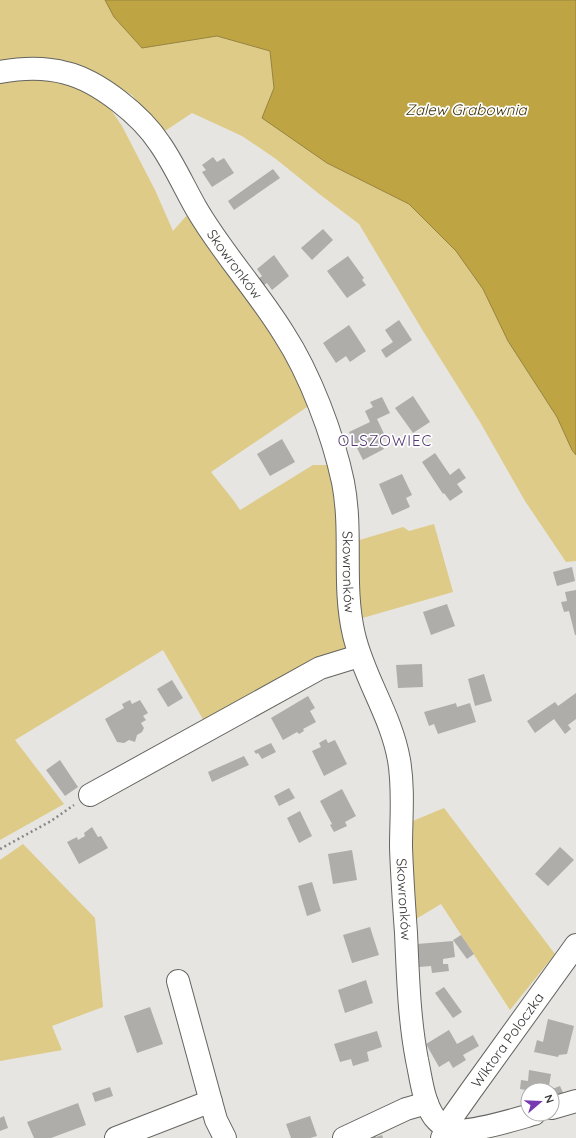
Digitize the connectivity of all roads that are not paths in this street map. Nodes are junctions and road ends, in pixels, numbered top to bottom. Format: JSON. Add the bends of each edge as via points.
{"nodes":[{"id":1,"x":0,"y":72,"type":"edge"},
{"id":2,"x":359,"y":656,"type":"junction"},
{"id":3,"x":90,"y":795,"type":"road end"},
{"id":4,"x":576,"y":945,"type":"edge"},
{"id":5,"x":178,"y":981,"type":"dead end"},
{"id":6,"x":576,"y":1101,"type":"edge"},
{"id":7,"x":211,"y":1102,"type":"junction"},
{"id":8,"x":427,"y":1103,"type":"junction"},
{"id":9,"x":560,"y":1106,"type":"edge"},
{"id":10,"x":520,"y":1118,"type":"edge"},
{"id":11,"x":444,"y":1133,"type":"edge"},
{"id":12,"x":116,"y":1138,"type":"edge"},
{"id":13,"x":225,"y":1138,"type":"edge"},
{"id":14,"x":344,"y":1138,"type":"edge"}],
"edges":[{"from":1,"to":2,"type":"street","name":"Skowronków","via":[[35,68],[69,73],[121,102],[159,141],[222,250],[286,335],[311,386],[335,450],[343,482],[348,526],[350,610]]},
{"from":2,"to":3,"type":"street","via":[[320,668]]},
{"from":2,"to":8,"type":"street","name":"Skowronków","via":[[384,712],[401,771],[409,1003],[416,1054]]},
{"from":4,"to":11,"type":"street","name":"Wiktora Poloczka","via":[[470,1092]]},
{"from":5,"to":7,"type":"street"},
{"from":6,"to":9,"type":"street"},
{"from":7,"to":12,"type":"street"},
{"from":7,"to":13,"type":"street"},
{"from":8,"to":11,"type":"street","name":"Skowronków"},
{"from":8,"to":14,"type":"street","via":[[399,1112]]},
{"from":10,"to":11,"type":"street","via":[[498,1125]]}]}
